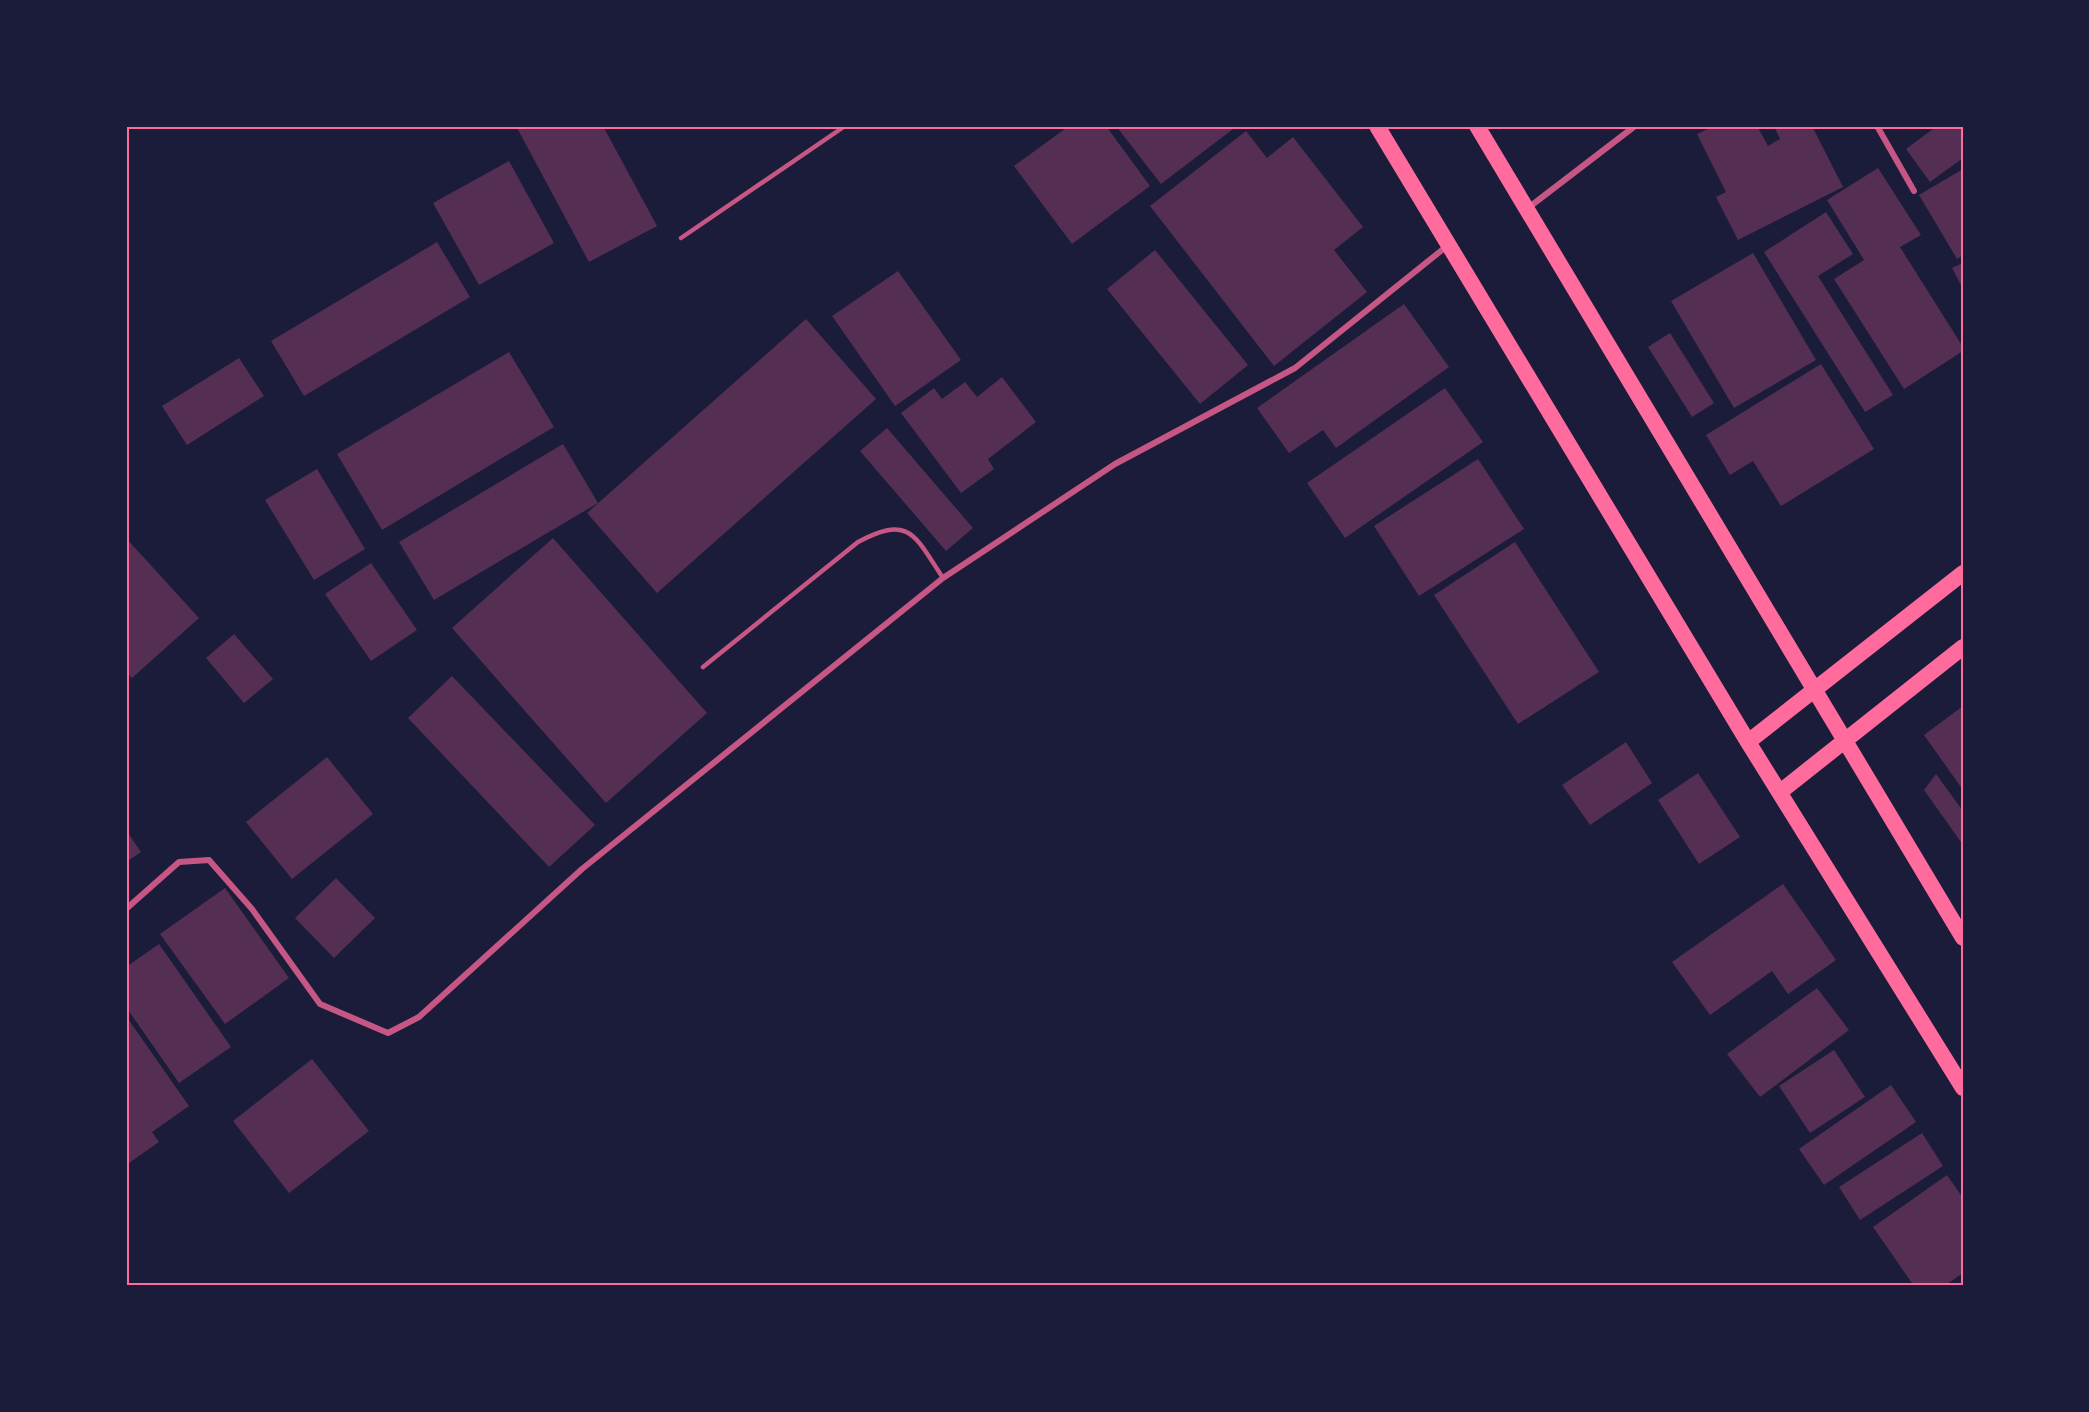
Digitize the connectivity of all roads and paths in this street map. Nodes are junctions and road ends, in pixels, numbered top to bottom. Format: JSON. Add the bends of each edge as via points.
{"nodes":[{"id":1,"x":845,"y":126,"type":"edge"},
{"id":2,"x":1377,"y":126,"type":"edge"},
{"id":3,"x":1477,"y":126,"type":"edge"},
{"id":4,"x":1635,"y":126,"type":"edge"},
{"id":5,"x":1877,"y":126,"type":"edge"},
{"id":6,"x":1914,"y":191,"type":"dead end"},
{"id":7,"x":1525,"y":210,"type":"junction"},
{"id":8,"x":681,"y":238,"type":"dead end"},
{"id":9,"x":1447,"y":246,"type":"junction"},
{"id":10,"x":1963,"y":573,"type":"edge"},
{"id":11,"x":943,"y":578,"type":"junction"},
{"id":12,"x":1963,"y":647,"type":"edge"},
{"id":13,"x":703,"y":667,"type":"dead end"},
{"id":14,"x":1816,"y":690,"type":"junction"},
{"id":15,"x":1748,"y":742,"type":"junction"},
{"id":16,"x":1845,"y":742,"type":"junction"},
{"id":17,"x":1780,"y":792,"type":"junction"},
{"id":18,"x":126,"y":909,"type":"edge"},
{"id":19,"x":1963,"y":938,"type":"edge"},
{"id":20,"x":1963,"y":1088,"type":"edge"}],
"edges":[{"from":1,"to":8,"type":"lane"},
{"from":2,"to":9,"type":"highway"},
{"from":3,"to":7,"type":"highway"},
{"from":4,"to":7,"type":"street"},
{"from":5,"to":6,"type":"street"},
{"from":7,"to":14,"type":"highway"},
{"from":9,"to":11,"type":"street","via":[[1295,368],[1115,464]]},
{"from":9,"to":15,"type":"highway"},
{"from":10,"to":14,"type":"highway"},
{"from":11,"to":13,"type":"lane","via":[[908,531],[894,527],[878,531],[858,542]]},
{"from":11,"to":18,"type":"street","via":[[582,869],[419,1017],[388,1033],[320,1004],[252,909],[209,860],[179,862]]},
{"from":12,"to":16,"type":"highway"},
{"from":14,"to":15,"type":"highway"},
{"from":14,"to":16,"type":"highway"},
{"from":15,"to":17,"type":"highway"},
{"from":16,"to":17,"type":"highway"},
{"from":16,"to":19,"type":"highway"},
{"from":17,"to":20,"type":"highway"}]}
